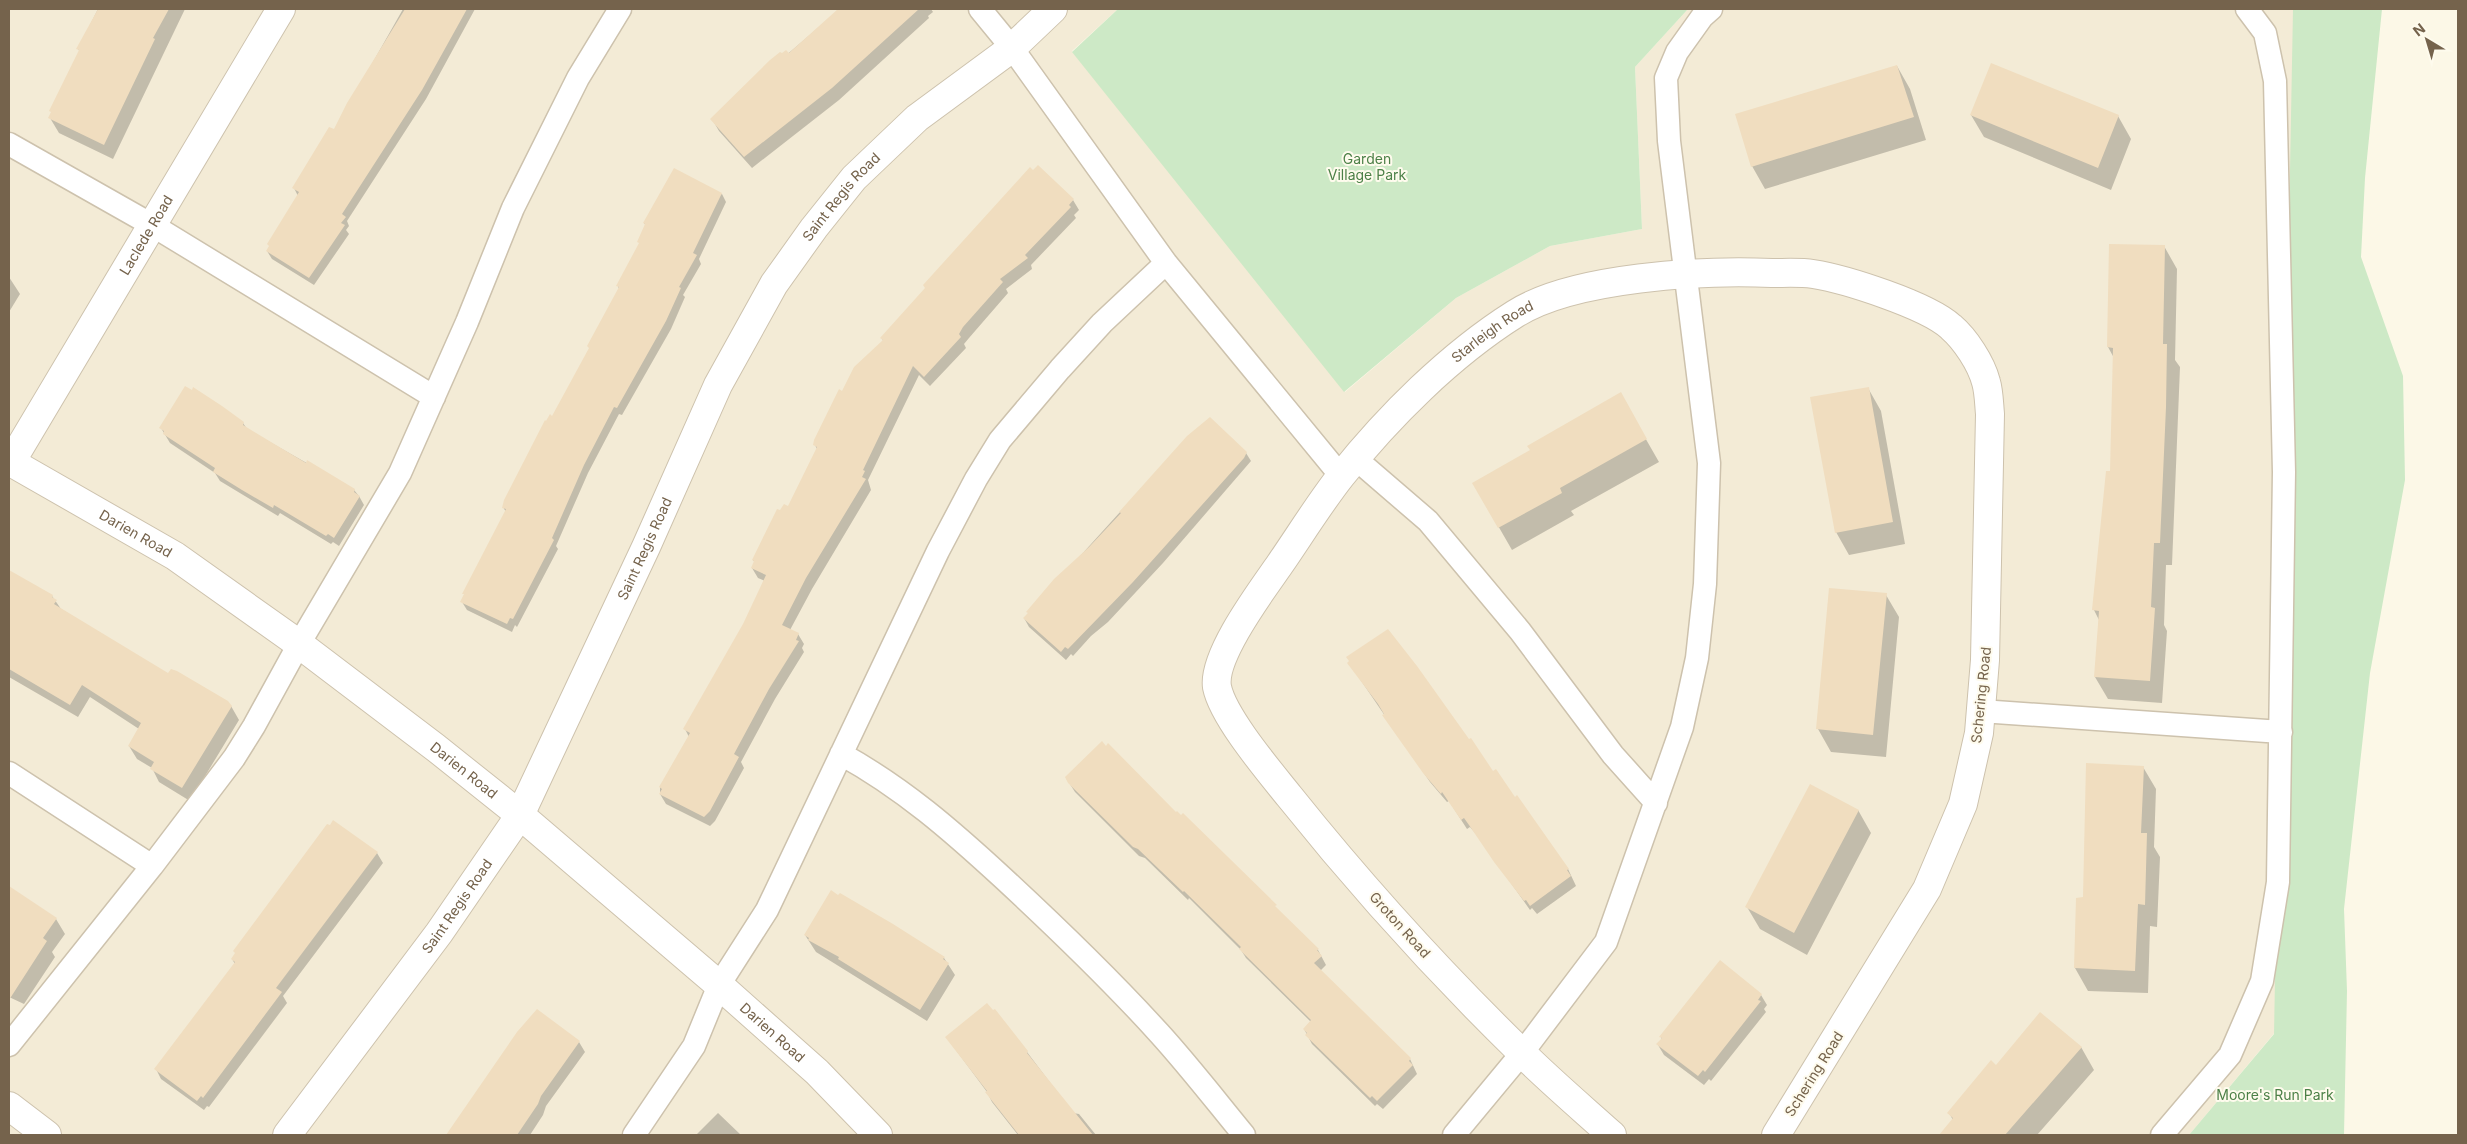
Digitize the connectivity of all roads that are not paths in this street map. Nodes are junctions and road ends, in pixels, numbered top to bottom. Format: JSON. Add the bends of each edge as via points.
{"nodes":[{"id":1,"x":281,"y":9,"type":"edge"},
{"id":2,"x":620,"y":9,"type":"edge"},
{"id":3,"x":980,"y":9,"type":"edge"},
{"id":4,"x":1053,"y":9,"type":"edge"},
{"id":5,"x":1711,"y":9,"type":"edge"},
{"id":6,"x":2247,"y":9,"type":"edge"},
{"id":7,"x":1012,"y":48,"type":"junction"},
{"id":8,"x":9,"y":144,"type":"edge"},
{"id":9,"x":152,"y":225,"type":"junction"},
{"id":10,"x":1166,"y":263,"type":"junction"},
{"id":11,"x":1686,"y":274,"type":"junction"},
{"id":12,"x":1933,"y":315,"type":"joint"},
{"id":13,"x":434,"y":397,"type":"junction"},
{"id":14,"x":10,"y":461,"type":"edge"},
{"id":15,"x":1348,"y":468,"type":"junction"},
{"id":16,"x":299,"y":644,"type":"junction"},
{"id":17,"x":1218,"y":689,"type":"joint"},
{"id":18,"x":1981,"y":711,"type":"junction"},
{"id":19,"x":2280,"y":732,"type":"junction"},
{"id":20,"x":841,"y":754,"type":"junction"},
{"id":21,"x":9,"y":773,"type":"edge"},
{"id":22,"x":1656,"y":804,"type":"junction"},
{"id":23,"x":520,"y":815,"type":"junction"},
{"id":24,"x":152,"y":866,"type":"junction"},
{"id":25,"x":719,"y":985,"type":"junction"},
{"id":26,"x":9,"y":1045,"type":"edge"},
{"id":27,"x":1522,"y":1054,"type":"junction"},
{"id":28,"x":9,"y":1106,"type":"edge"},
{"id":29,"x":47,"y":1135,"type":"edge"},
{"id":30,"x":287,"y":1135,"type":"edge"},
{"id":31,"x":634,"y":1135,"type":"edge"},
{"id":32,"x":878,"y":1135,"type":"edge"},
{"id":33,"x":1244,"y":1135,"type":"edge"},
{"id":34,"x":1454,"y":1135,"type":"edge"},
{"id":35,"x":1612,"y":1135,"type":"edge"},
{"id":36,"x":1776,"y":1135,"type":"edge"},
{"id":37,"x":2162,"y":1135,"type":"edge"}],
"edges":[{"from":1,"to":9,"type":"street","name":"Laclede Road"},
{"from":2,"to":13,"type":"lane","via":[[578,78],[513,208]]},
{"from":3,"to":7,"type":"lane"},
{"from":4,"to":7,"type":"street","name":"Saint Regis Road"},
{"from":5,"to":11,"type":"lane","via":[[1677,52],[1666,78],[1669,141]]},
{"from":6,"to":19,"type":"lane","via":[[2266,32],[2275,81],[2284,472]]},
{"from":7,"to":10,"type":"lane"},
{"from":7,"to":23,"type":"street","name":"Saint Regis Road","via":[[916,118],[854,178],[774,284],[718,384],[646,547]]},
{"from":8,"to":9,"type":"lane"},
{"from":9,"to":13,"type":"lane"},
{"from":9,"to":14,"type":"street","name":"Laclede Road"},
{"from":10,"to":15,"type":"lane"},
{"from":10,"to":20,"type":"lane","via":[[1096,330],[1000,440],[938,551]]},
{"from":11,"to":12,"type":"street","name":"Starleigh Road","via":[[1742,271],[1812,274],[1873,290]]},
{"from":11,"to":15,"type":"street","name":"Starleigh Road","via":[[1553,296],[1517,312],[1439,372]]},
{"from":11,"to":22,"type":"lane","via":[[1709,463],[1705,584],[1697,658],[1682,728]]},
{"from":12,"to":18,"type":"street","name":"Schering Road","via":[[1951,327],[1972,353],[1986,381],[1990,414],[1986,660]]},
{"from":13,"to":16,"type":"lane","via":[[400,473]]},
{"from":14,"to":16,"type":"street","name":"Darien Road","via":[[175,556]]},
{"from":15,"to":17,"type":"street","name":"Starleigh Road","via":[[1257,598],[1220,660]]},
{"from":15,"to":22,"type":"lane","via":[[1428,521],[1520,631],[1613,756]]},
{"from":16,"to":23,"type":"street","name":"Darien Road"},
{"from":16,"to":24,"type":"lane","via":[[234,758]]},
{"from":17,"to":27,"type":"street","name":"Groton Road","via":[[1254,753],[1340,859]]},
{"from":18,"to":19,"type":"lane"},
{"from":18,"to":36,"type":"street","name":"Schering Road","via":[[1963,804],[1927,889]]},
{"from":19,"to":37,"type":"lane","via":[[2278,882],[2262,981],[2230,1055]]},
{"from":20,"to":25,"type":"lane","via":[[767,910]]},
{"from":20,"to":33,"type":"lane","via":[[879,775],[917,803],[1068,938],[1160,1034]]},
{"from":21,"to":24,"type":"lane"},
{"from":22,"to":27,"type":"lane","via":[[1606,942]]},
{"from":23,"to":25,"type":"street","name":"Darien Road"},
{"from":23,"to":30,"type":"street","name":"Saint Regis Road","via":[[439,933]]},
{"from":24,"to":26,"type":"lane"},
{"from":25,"to":31,"type":"lane","via":[[694,1046]]},
{"from":25,"to":32,"type":"street","name":"Darien Road","via":[[817,1072]]},
{"from":27,"to":34,"type":"lane"},
{"from":27,"to":35,"type":"street","name":"Groton Road"},
{"from":28,"to":29,"type":"street"}]}
